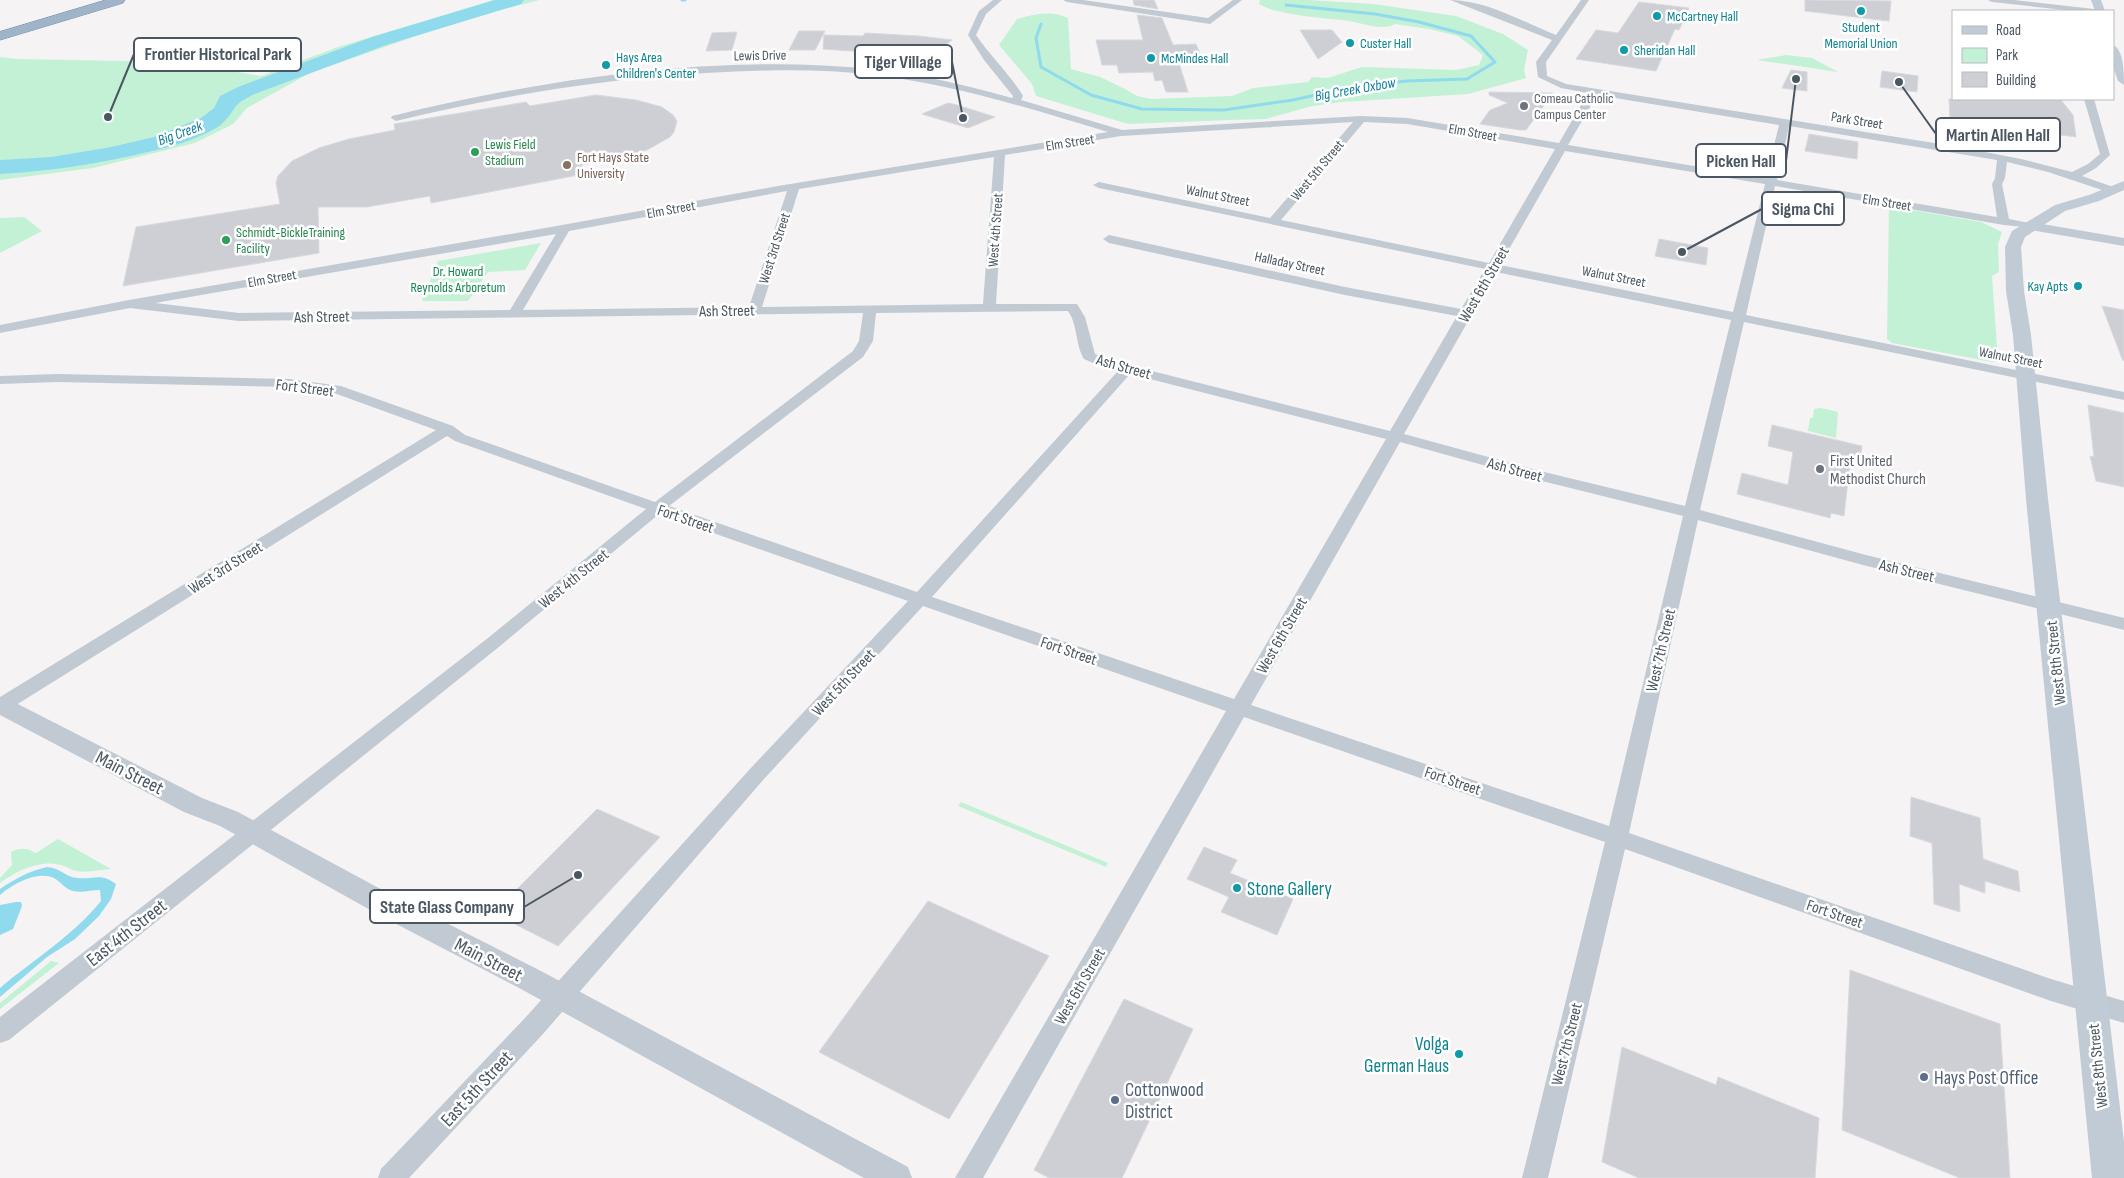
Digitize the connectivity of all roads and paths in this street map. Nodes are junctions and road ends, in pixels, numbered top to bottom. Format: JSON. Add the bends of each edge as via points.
{"nodes":[{"id":1,"x":119,"y":0,"type":"edge"},
{"id":2,"x":998,"y":0,"type":"edge"},
{"id":3,"x":1067,"y":0,"type":"edge"},
{"id":4,"x":1238,"y":0,"type":"edge"},
{"id":5,"x":1454,"y":0,"type":"edge"},
{"id":6,"x":1585,"y":0,"type":"edge"},
{"id":7,"x":1992,"y":0,"type":"edge"},
{"id":8,"x":2060,"y":6,"type":"edge"},
{"id":9,"x":2087,"y":10,"type":"edge"},
{"id":10,"x":0,"y":36,"type":"edge"},
{"id":11,"x":1557,"y":39,"type":"junction"},
{"id":12,"x":2114,"y":51,"type":"edge"},
{"id":13,"x":2124,"y":82,"type":"edge"},
{"id":14,"x":1594,"y":91,"type":"junction"},
{"id":15,"x":2090,"y":100,"type":"edge"},
{"id":16,"x":1015,"y":102,"type":"junction"},
{"id":17,"x":396,"y":118,"type":"dead end"},
{"id":18,"x":1361,"y":119,"type":"junction"},
{"id":19,"x":1785,"y":122,"type":"junction"},
{"id":20,"x":1121,"y":133,"type":"junction"},
{"id":21,"x":1562,"y":148,"type":"junction"},
{"id":22,"x":1000,"y":153,"type":"junction"},
{"id":23,"x":2002,"y":158,"type":"junction"},
{"id":24,"x":2075,"y":175,"type":"junction"},
{"id":25,"x":1770,"y":183,"type":"junction"},
{"id":26,"x":1099,"y":185,"type":"dead end"},
{"id":27,"x":794,"y":187,"type":"junction"},
{"id":28,"x":2110,"y":191,"type":"edge"},
{"id":29,"x":1273,"y":222,"type":"junction"},
{"id":30,"x":2004,"y":222,"type":"junction"},
{"id":31,"x":2030,"y":226,"type":"junction"},
{"id":32,"x":565,"y":228,"type":"junction"},
{"id":33,"x":1108,"y":239,"type":"dead end"},
{"id":34,"x":2124,"y":242,"type":"edge"},
{"id":35,"x":1493,"y":267,"type":"junction"},
{"id":36,"x":129,"y":304,"type":"junction"},
{"id":37,"x":989,"y":307,"type":"junction"},
{"id":38,"x":870,"y":309,"type":"junction"},
{"id":39,"x":754,"y":310,"type":"junction"},
{"id":40,"x":515,"y":313,"type":"junction"},
{"id":41,"x":1465,"y":314,"type":"junction"},
{"id":42,"x":1740,"y":316,"type":"junction"},
{"id":43,"x":0,"y":329,"type":"edge"},
{"id":44,"x":1127,"y":369,"type":"junction"},
{"id":45,"x":2026,"y":376,"type":"junction"},
{"id":46,"x":0,"y":380,"type":"edge"},
{"id":47,"x":2124,"y":396,"type":"edge"},
{"id":48,"x":448,"y":429,"type":"junction"},
{"id":49,"x":1395,"y":436,"type":"junction"},
{"id":50,"x":657,"y":508,"type":"junction"},
{"id":51,"x":1692,"y":513,"type":"junction"},
{"id":52,"x":922,"y":598,"type":"junction"},
{"id":53,"x":2049,"y":604,"type":"junction"},
{"id":54,"x":2124,"y":624,"type":"edge"},
{"id":55,"x":0,"y":705,"type":"edge"},
{"id":56,"x":1240,"y":708,"type":"junction"},
{"id":57,"x":252,"y":832,"type":"junction"},
{"id":58,"x":1617,"y":837,"type":"junction"},
{"id":59,"x":559,"y":996,"type":"junction"},
{"id":60,"x":2091,"y":1002,"type":"junction"},
{"id":61,"x":2124,"y":1012,"type":"edge"},
{"id":62,"x":0,"y":1032,"type":"edge"},
{"id":63,"x":391,"y":1178,"type":"edge"},
{"id":64,"x":896,"y":1178,"type":"edge"},
{"id":65,"x":968,"y":1178,"type":"edge"},
{"id":66,"x":1535,"y":1178,"type":"edge"},
{"id":67,"x":2110,"y":1178,"type":"edge"}],
"edges":[{"from":1,"to":10,"type":"highway"},
{"from":2,"to":16,"type":"street","via":[[982,14],[972,35],[1012,86],[1018,96]]},
{"from":3,"to":4,"type":"street","via":[[1210,21]]},
{"from":5,"to":11,"type":"street"},
{"from":6,"to":11,"type":"street"},
{"from":7,"to":8,"type":"street"},
{"from":8,"to":9,"type":"street"},
{"from":11,"to":14,"type":"street","name":"Park Street","via":[[1541,62],[1543,77],[1564,86]]},
{"from":12,"to":13,"type":"main road"},
{"from":14,"to":19,"type":"street","name":"Park Street"},
{"from":14,"to":21,"type":"street","name":"West 6th Street"},
{"from":15,"to":24,"type":"street","via":[[2105,155]]},
{"from":16,"to":17,"type":"street","name":"Lewis Drive","via":[[894,75],[821,68],[768,68],[615,78],[434,108]]},
{"from":16,"to":20,"type":"street","name":"Lewis Drive"},
{"from":18,"to":20,"type":"street","name":"Elm Street"},
{"from":18,"to":21,"type":"street","name":"Elm Street","via":[[1406,121]]},
{"from":18,"to":29,"type":"street","name":"West 5th Street"},
{"from":19,"to":23,"type":"street","name":"Park Street"},
{"from":19,"to":25,"type":"street","name":"West 7th Street"},
{"from":20,"to":22,"type":"street","name":"Elm Street"},
{"from":21,"to":25,"type":"street","name":"Elm Street"},
{"from":21,"to":35,"type":"street","name":"West 6th Street"},
{"from":22,"to":27,"type":"street","name":"Elm Street"},
{"from":22,"to":37,"type":"street","name":"West 4th Street"},
{"from":23,"to":24,"type":"street","name":"Park Street"},
{"from":23,"to":30,"type":"street","via":[[1997,184]]},
{"from":24,"to":28,"type":"street","name":"Park Street"},
{"from":25,"to":30,"type":"street","name":"Elm Street"},
{"from":25,"to":42,"type":"street","name":"West 7th Street"},
{"from":26,"to":29,"type":"street","name":"Walnut Street"},
{"from":27,"to":32,"type":"street","name":"Elm Street"},
{"from":27,"to":39,"type":"street","name":"West 3rd Street"},
{"from":28,"to":31,"type":"main road","name":"West 8th Street","via":[[2060,208]]},
{"from":29,"to":35,"type":"street","name":"Walnut Street"},
{"from":30,"to":31,"type":"street","name":"Elm Street"},
{"from":31,"to":34,"type":"street","name":"Elm Street"},
{"from":31,"to":45,"type":"main road","name":"West 8th Street","via":[[2018,234],[2013,247]]},
{"from":32,"to":36,"type":"street","name":"Elm Street"},
{"from":32,"to":40,"type":"street"},
{"from":33,"to":41,"type":"street","name":"Halladay Street"},
{"from":35,"to":41,"type":"street","name":"West 6th Street"},
{"from":35,"to":42,"type":"street","name":"Walnut Street"},
{"from":36,"to":40,"type":"street","name":"Ash Street","via":[[239,317]]},
{"from":36,"to":43,"type":"street","name":"Elm Street"},
{"from":37,"to":38,"type":"street","name":"Ash Street"},
{"from":37,"to":44,"type":"street","name":"Ash Street","via":[[1072,307],[1079,313],[1089,356]]},
{"from":38,"to":39,"type":"street","name":"Ash Street"},
{"from":38,"to":50,"type":"street","name":"West 4th Street","via":[[866,342],[858,354]]},
{"from":39,"to":40,"type":"street","name":"Ash Street"},
{"from":41,"to":49,"type":"street","name":"West 6th Street"},
{"from":42,"to":45,"type":"street","name":"Walnut Street"},
{"from":42,"to":51,"type":"street","name":"West 7th Street"},
{"from":44,"to":49,"type":"street","name":"Ash Street"},
{"from":44,"to":52,"type":"street","name":"West 5th Street"},
{"from":45,"to":47,"type":"street","name":"Walnut Street"},
{"from":45,"to":53,"type":"main road","name":"West 8th Street"},
{"from":46,"to":48,"type":"street","name":"Fort Street","via":[[57,378],[289,383],[336,390]]},
{"from":48,"to":50,"type":"street","name":"Fort Street","via":[[460,438]]},
{"from":48,"to":55,"type":"street","name":"West 3rd Street"},
{"from":49,"to":51,"type":"street","name":"Ash Street"},
{"from":49,"to":56,"type":"street","name":"West 6th Street"},
{"from":50,"to":52,"type":"street","name":"Fort Street"},
{"from":50,"to":57,"type":"street","name":"West 4th Street"},
{"from":51,"to":53,"type":"street","name":"Ash Street","via":[[1863,560]]},
{"from":51,"to":58,"type":"street","name":"West 7th Street"},
{"from":52,"to":56,"type":"street","name":"Fort Street"},
{"from":52,"to":59,"type":"street","name":"West 5th Street","via":[[757,774]]},
{"from":53,"to":54,"type":"street","name":"Ash Street"},
{"from":53,"to":60,"type":"main road","name":"West 8th Street"},
{"from":55,"to":57,"type":"street","name":"Main Street"},
{"from":56,"to":58,"type":"street","name":"Fort Street"},
{"from":56,"to":65,"type":"street","name":"West 6th Street"},
{"from":57,"to":59,"type":"street","name":"Main Street"},
{"from":57,"to":62,"type":"street","name":"East 4th Street"},
{"from":58,"to":60,"type":"street","name":"Fort Street"},
{"from":58,"to":66,"type":"street","name":"West 7th Street"},
{"from":59,"to":63,"type":"street","name":"East 5th Street"},
{"from":59,"to":64,"type":"street","name":"Main Street"},
{"from":60,"to":61,"type":"street","name":"Fort Street"},
{"from":60,"to":67,"type":"main road","name":"West 8th Street"}]}
